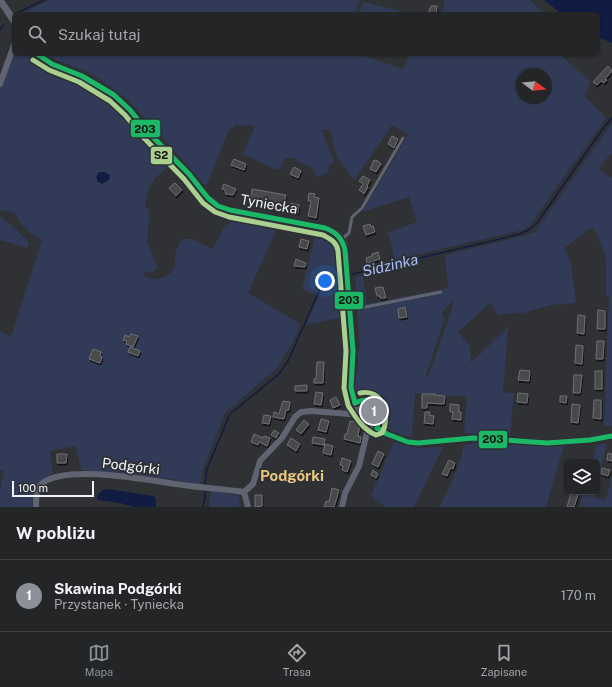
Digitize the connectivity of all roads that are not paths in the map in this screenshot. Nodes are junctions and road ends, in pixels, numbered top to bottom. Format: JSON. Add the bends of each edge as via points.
{"nodes":[{"id":1,"x":0,"y":0,"type":"edge"},
{"id":2,"x":12,"y":18,"type":"edge"},
{"id":3,"x":12,"y":51,"type":"edge"},
{"id":4,"x":40,"y":56,"type":"edge"},
{"id":5,"x":0,"y":84,"type":"edge"},
{"id":6,"x":403,"y":138,"type":"dead end"},
{"id":7,"x":342,"y":239,"type":"junction"},
{"id":8,"x":441,"y":292,"type":"dead end"},
{"id":9,"x":350,"y":310,"type":"junction"},
{"id":10,"x":355,"y":403,"type":"junction"},
{"id":11,"x":362,"y":415,"type":"junction"},
{"id":12,"x":374,"y":427,"type":"junction"},
{"id":13,"x":612,"y":436,"type":"edge"},
{"id":14,"x":244,"y":492,"type":"junction"},
{"id":15,"x":36,"y":507,"type":"edge"},
{"id":16,"x":248,"y":507,"type":"edge"},
{"id":17,"x":342,"y":507,"type":"edge"}],
"edges":[{"from":1,"to":2,"type":"street"},
{"from":3,"to":5,"type":"street"},
{"from":4,"to":7,"type":"street","name":"Tyniecka","via":[[114,95],[218,206],[325,228],[335,232]]},
{"from":6,"to":7,"type":"lane","via":[[362,208],[352,217],[348,233]]},
{"from":7,"to":9,"type":"street"},
{"from":8,"to":9,"type":"lane"},
{"from":9,"to":10,"type":"street","via":[[353,351],[350,388]]},
{"from":10,"to":11,"type":"street"},
{"from":10,"to":12,"type":"lane","via":[[363,399],[374,402],[378,413]]},
{"from":11,"to":12,"type":"street"},
{"from":11,"to":14,"type":"street","via":[[301,412],[282,438],[260,461],[253,484]]},
{"from":12,"to":13,"type":"street","via":[[386,434],[418,443],[473,438],[547,443]]},
{"from":12,"to":17,"type":"street","via":[[367,432],[360,466],[345,493]]},
{"from":14,"to":15,"type":"street","name":"Podgórki","via":[[133,478],[75,474],[51,478],[42,484],[37,492]]},
{"from":14,"to":16,"type":"street"}]}
